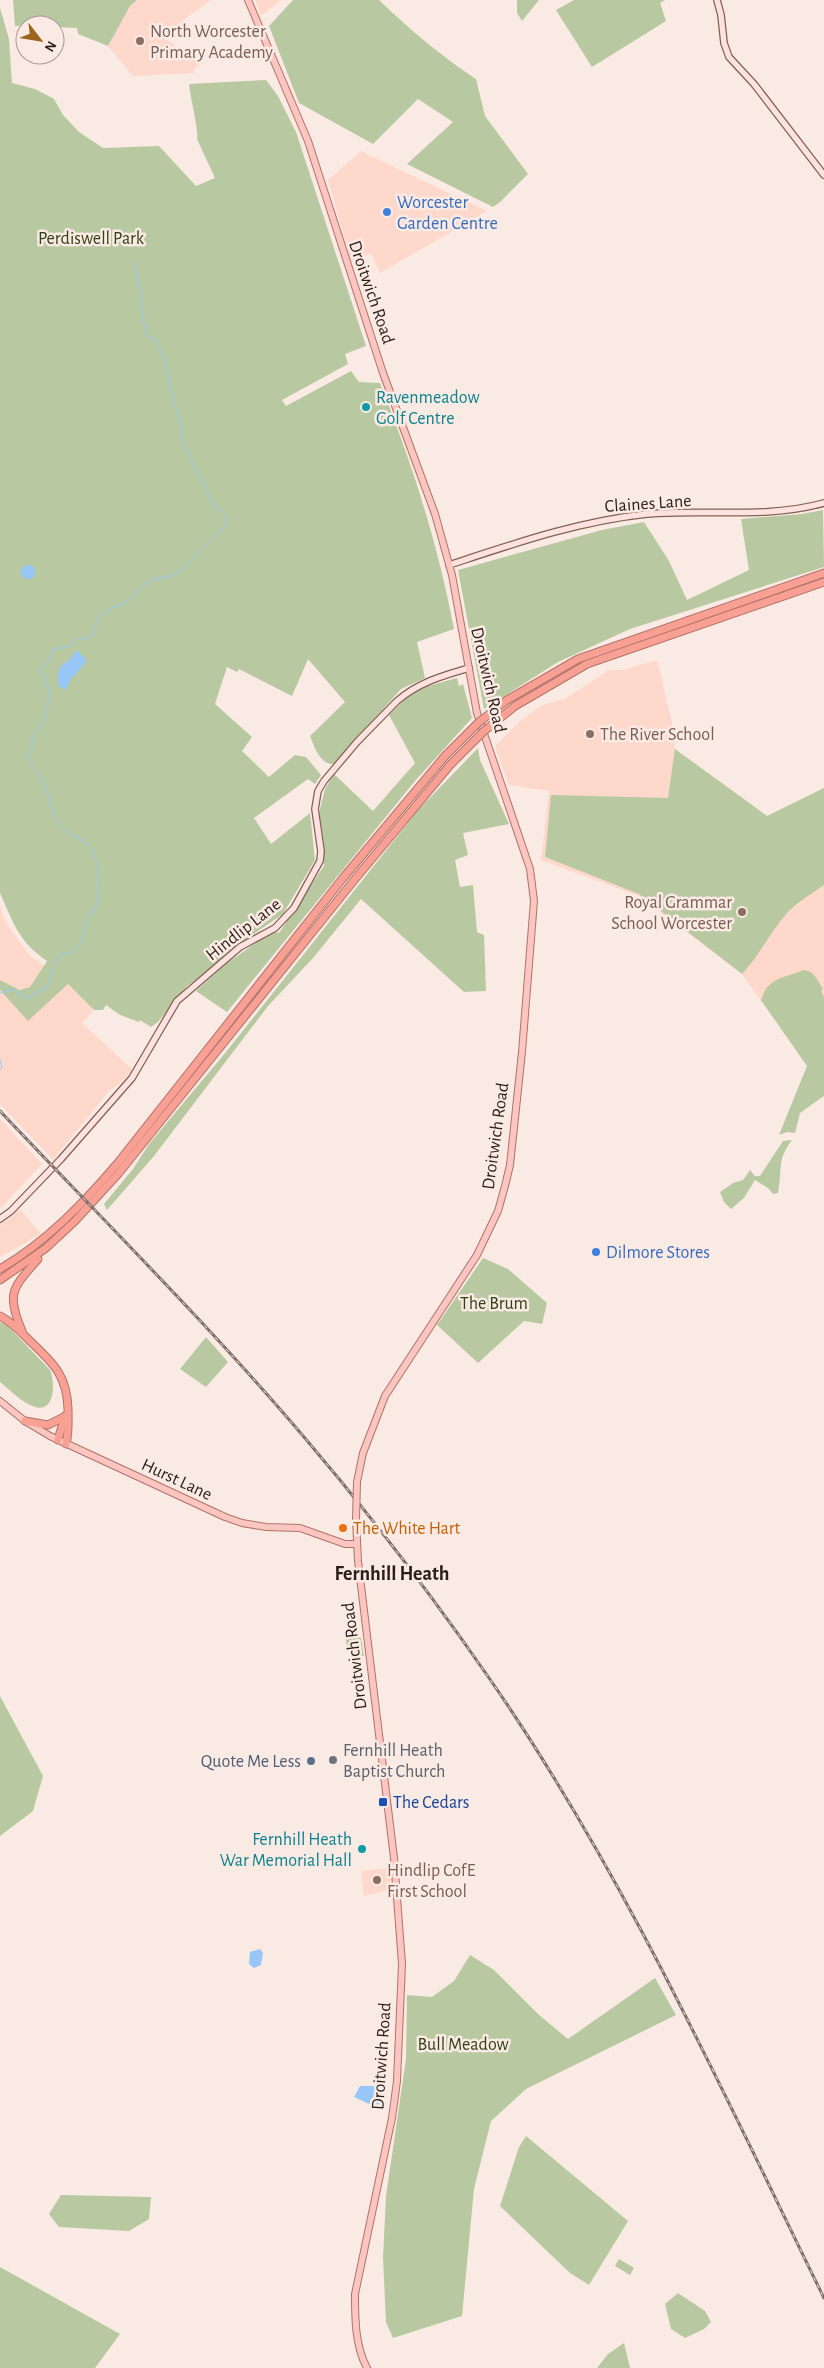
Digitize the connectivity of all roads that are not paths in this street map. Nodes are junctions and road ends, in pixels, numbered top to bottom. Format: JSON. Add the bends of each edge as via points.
{"nodes":[{"id":1,"x":248,"y":0,"type":"edge"},
{"id":2,"x":717,"y":0,"type":"edge"},
{"id":3,"x":824,"y":175,"type":"edge"},
{"id":4,"x":824,"y":503,"type":"edge"},
{"id":5,"x":449,"y":565,"type":"junction"},
{"id":6,"x":824,"y":573,"type":"edge"},
{"id":7,"x":824,"y":582,"type":"edge"},
{"id":8,"x":469,"y":668,"type":"junction"},
{"id":9,"x":0,"y":1219,"type":"edge"},
{"id":10,"x":46,"y":1248,"type":"junction"},
{"id":11,"x":0,"y":1269,"type":"edge"},
{"id":12,"x":0,"y":1280,"type":"edge"},
{"id":13,"x":0,"y":1316,"type":"edge"},
{"id":14,"x":23,"y":1333,"type":"junction"},
{"id":15,"x":0,"y":1401,"type":"edge"},
{"id":16,"x":66,"y":1414,"type":"junction"},
{"id":17,"x":25,"y":1421,"type":"junction"},
{"id":18,"x":58,"y":1440,"type":"junction"},
{"id":19,"x":66,"y":1444,"type":"junction"},
{"id":20,"x":356,"y":1544,"type":"junction"},
{"id":21,"x":367,"y":2368,"type":"edge"}],
"edges":[{"from":1,"to":5,"type":"main road","name":"Droitwich Road","via":[[308,140],[377,354],[435,514]]},
{"from":2,"to":3,"type":"street","via":[[729,57],[754,84]]},
{"from":4,"to":5,"type":"street","name":"Claines Lane","via":[[739,514],[649,514],[607,519]]},
{"from":5,"to":8,"type":"main road","name":"Droitwich Road"},
{"from":6,"to":11,"type":"highway","bridge":true,"via":[[578,659],[507,700],[478,723],[445,756],[343,878],[89,1196],[57,1229]]},
{"from":7,"to":10,"type":"highway","bridge":true,"via":[[587,664],[515,706],[483,732],[450,765],[355,878],[118,1174]]},
{"from":8,"to":9,"type":"street","name":"Hindlip Lane","via":[[427,680],[408,692],[357,742],[324,781],[315,803],[320,861],[294,908],[275,928],[240,947],[177,1001],[132,1078],[61,1159]]},
{"from":8,"to":20,"type":"main road","name":"Droitwich Road","bridge":true,"via":[[478,713],[530,869],[534,901],[510,1165],[498,1211],[477,1255],[385,1396],[363,1452],[357,1482]]},
{"from":10,"to":12,"type":"highway"},
{"from":10,"to":14,"type":"highway","via":[[24,1272],[16,1287],[13,1302]]},
{"from":13,"to":14,"type":"highway"},
{"from":14,"to":16,"type":"highway","via":[[61,1375],[66,1389]]},
{"from":15,"to":17,"type":"main road","name":"Hurst Lane"},
{"from":16,"to":17,"type":"highway","via":[[48,1425]]},
{"from":16,"to":18,"type":"highway"},
{"from":16,"to":19,"type":"highway","via":[[69,1427]]},
{"from":17,"to":18,"type":"main road","name":"Hurst Lane"},
{"from":18,"to":19,"type":"main road","name":"Hurst Lane"},
{"from":19,"to":20,"type":"main road","name":"Hurst Lane","via":[[242,1523],[300,1528],[345,1544]]},
{"from":20,"to":21,"type":"main road","name":"Droitwich Road","via":[[393,1855],[402,1964],[397,2081],[392,2118],[355,2294],[355,2321],[362,2360]]}]}
